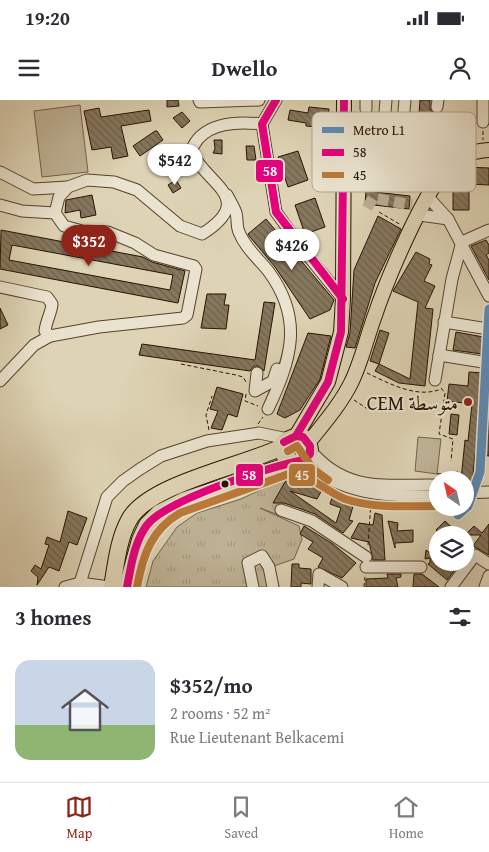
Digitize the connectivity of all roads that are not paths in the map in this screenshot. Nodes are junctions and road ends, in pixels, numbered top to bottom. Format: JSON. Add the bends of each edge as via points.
{"nodes":[{"id":1,"x":199,"y":100,"type":"edge"},
{"id":2,"x":259,"y":100,"type":"edge"},
{"id":3,"x":386,"y":100,"type":"edge"},
{"id":4,"x":482,"y":100,"type":"edge"},
{"id":5,"x":273,"y":101,"type":"edge"},
{"id":6,"x":386,"y":112,"type":"dead end"},
{"id":7,"x":482,"y":122,"type":"road end"},
{"id":8,"x":262,"y":124,"type":"junction"},
{"id":9,"x":0,"y":172,"type":"edge"},
{"id":10,"x":68,"y":187,"type":"junction"},
{"id":11,"x":226,"y":192,"type":"junction"},
{"id":12,"x":344,"y":192,"type":"edge"},
{"id":13,"x":431,"y":192,"type":"edge"},
{"id":14,"x":0,"y":205,"type":"edge"},
{"id":15,"x":421,"y":206,"type":"junction"},
{"id":16,"x":55,"y":213,"type":"junction"},
{"id":17,"x":448,"y":219,"type":"junction"},
{"id":18,"x":489,"y":230,"type":"edge"},
{"id":19,"x":462,"y":242,"type":"junction"},
{"id":20,"x":0,"y":287,"type":"edge"},
{"id":21,"x":489,"y":296,"type":"edge"},
{"id":22,"x":343,"y":299,"type":"junction"},
{"id":23,"x":444,"y":322,"type":"junction"},
{"id":24,"x":489,"y":328,"type":"edge"},
{"id":25,"x":50,"y":336,"type":"junction"},
{"id":26,"x":291,"y":340,"type":"junction"},
{"id":27,"x":439,"y":355,"type":"junction"},
{"id":28,"x":489,"y":363,"type":"edge"},
{"id":29,"x":258,"y":374,"type":"dead end"},
{"id":30,"x":0,"y":381,"type":"edge"},
{"id":31,"x":438,"y":384,"type":"road end"},
{"id":32,"x":268,"y":409,"type":"road end"},
{"id":33,"x":297,"y":448,"type":"junction"},
{"id":34,"x":332,"y":476,"type":"junction"},
{"id":35,"x":429,"y":480,"type":"edge"},
{"id":36,"x":474,"y":492,"type":"edge"},
{"id":37,"x":489,"y":492,"type":"edge"},
{"id":38,"x":429,"y":496,"type":"edge"},
{"id":39,"x":281,"y":510,"type":"dead end"},
{"id":40,"x":489,"y":564,"type":"edge"},
{"id":41,"x":421,"y":567,"type":"dead end"},
{"id":42,"x":489,"y":576,"type":"edge"},
{"id":43,"x":80,"y":583,"type":"junction"},
{"id":44,"x":65,"y":587,"type":"edge"},
{"id":45,"x":110,"y":587,"type":"edge"},
{"id":46,"x":128,"y":587,"type":"edge"},
{"id":47,"x":253,"y":587,"type":"edge"},
{"id":48,"x":273,"y":587,"type":"edge"},
{"id":49,"x":318,"y":587,"type":"edge"},
{"id":50,"x":342,"y":587,"type":"edge"},
{"id":51,"x":451,"y":587,"type":"edge"},
{"id":52,"x":485,"y":587,"type":"edge"}],
"edges":[{"from":1,"to":2,"type":"street"},
{"from":3,"to":6,"type":"street"},
{"from":4,"to":7,"type":"street"},
{"from":5,"to":8,"type":"street"},
{"from":8,"to":11,"type":"street","via":[[246,122],[212,128],[194,141],[191,152],[198,166]]},
{"from":8,"to":22,"type":"street","via":[[276,212]]},
{"from":9,"to":10,"type":"street","via":[[33,189]]},
{"from":10,"to":11,"type":"street","via":[[87,180],[114,182],[137,190],[180,226],[202,234],[220,223],[226,209]]},
{"from":10,"to":16,"type":"street","via":[[59,197]]},
{"from":11,"to":26,"type":"street","via":[[236,213],[238,231],[285,300],[292,325]]},
{"from":12,"to":22,"type":"main road"},
{"from":13,"to":15,"type":"main road"},
{"from":14,"to":16,"type":"street","via":[[22,211]]},
{"from":15,"to":17,"type":"street"},
{"from":15,"to":17,"type":"street"},
{"from":15,"to":33,"type":"main road","via":[[345,394]]},
{"from":16,"to":25,"type":"street","via":[[64,226],[82,231],[108,232],[154,255],[191,264],[196,269],[187,315],[183,318]]},
{"from":17,"to":19,"type":"street"},
{"from":18,"to":19,"type":"street"},
{"from":19,"to":21,"type":"street"},
{"from":19,"to":23,"type":"street"},
{"from":20,"to":25,"type":"street","via":[[47,297],[52,304],[52,314],[45,331]]},
{"from":22,"to":33,"type":"main road","via":[[341,332],[328,382]]},
{"from":23,"to":24,"type":"street"},
{"from":23,"to":27,"type":"street"},
{"from":25,"to":30,"type":"street","via":[[34,345]]},
{"from":26,"to":29,"type":"street","via":[[273,381],[255,390]]},
{"from":26,"to":32,"type":"street","via":[[280,384]]},
{"from":27,"to":28,"type":"street"},
{"from":27,"to":31,"type":"street"},
{"from":33,"to":34,"type":"street"},
{"from":33,"to":43,"type":"street","via":[[259,434],[207,440],[161,456],[140,469],[107,497]]},
{"from":33,"to":45,"type":"highway","via":[[168,488],[145,501],[132,514],[126,527]]},
{"from":33,"to":46,"type":"highway","via":[[159,513],[147,524],[140,540]]},
{"from":34,"to":35,"type":"street","via":[[378,486]]},
{"from":34,"to":38,"type":"street","via":[[350,489],[372,494]]},
{"from":36,"to":37,"type":"street"},
{"from":39,"to":41,"type":"street","via":[[312,522],[366,562]]},
{"from":40,"to":51,"type":"street","via":[[475,555]]},
{"from":42,"to":52,"type":"street"},
{"from":43,"to":44,"type":"street"},
{"from":43,"to":45,"type":"street"},
{"from":47,"to":48,"type":"street","via":[[248,563],[262,556],[270,567]]},
{"from":49,"to":50,"type":"street","via":[[319,574]]}]}
